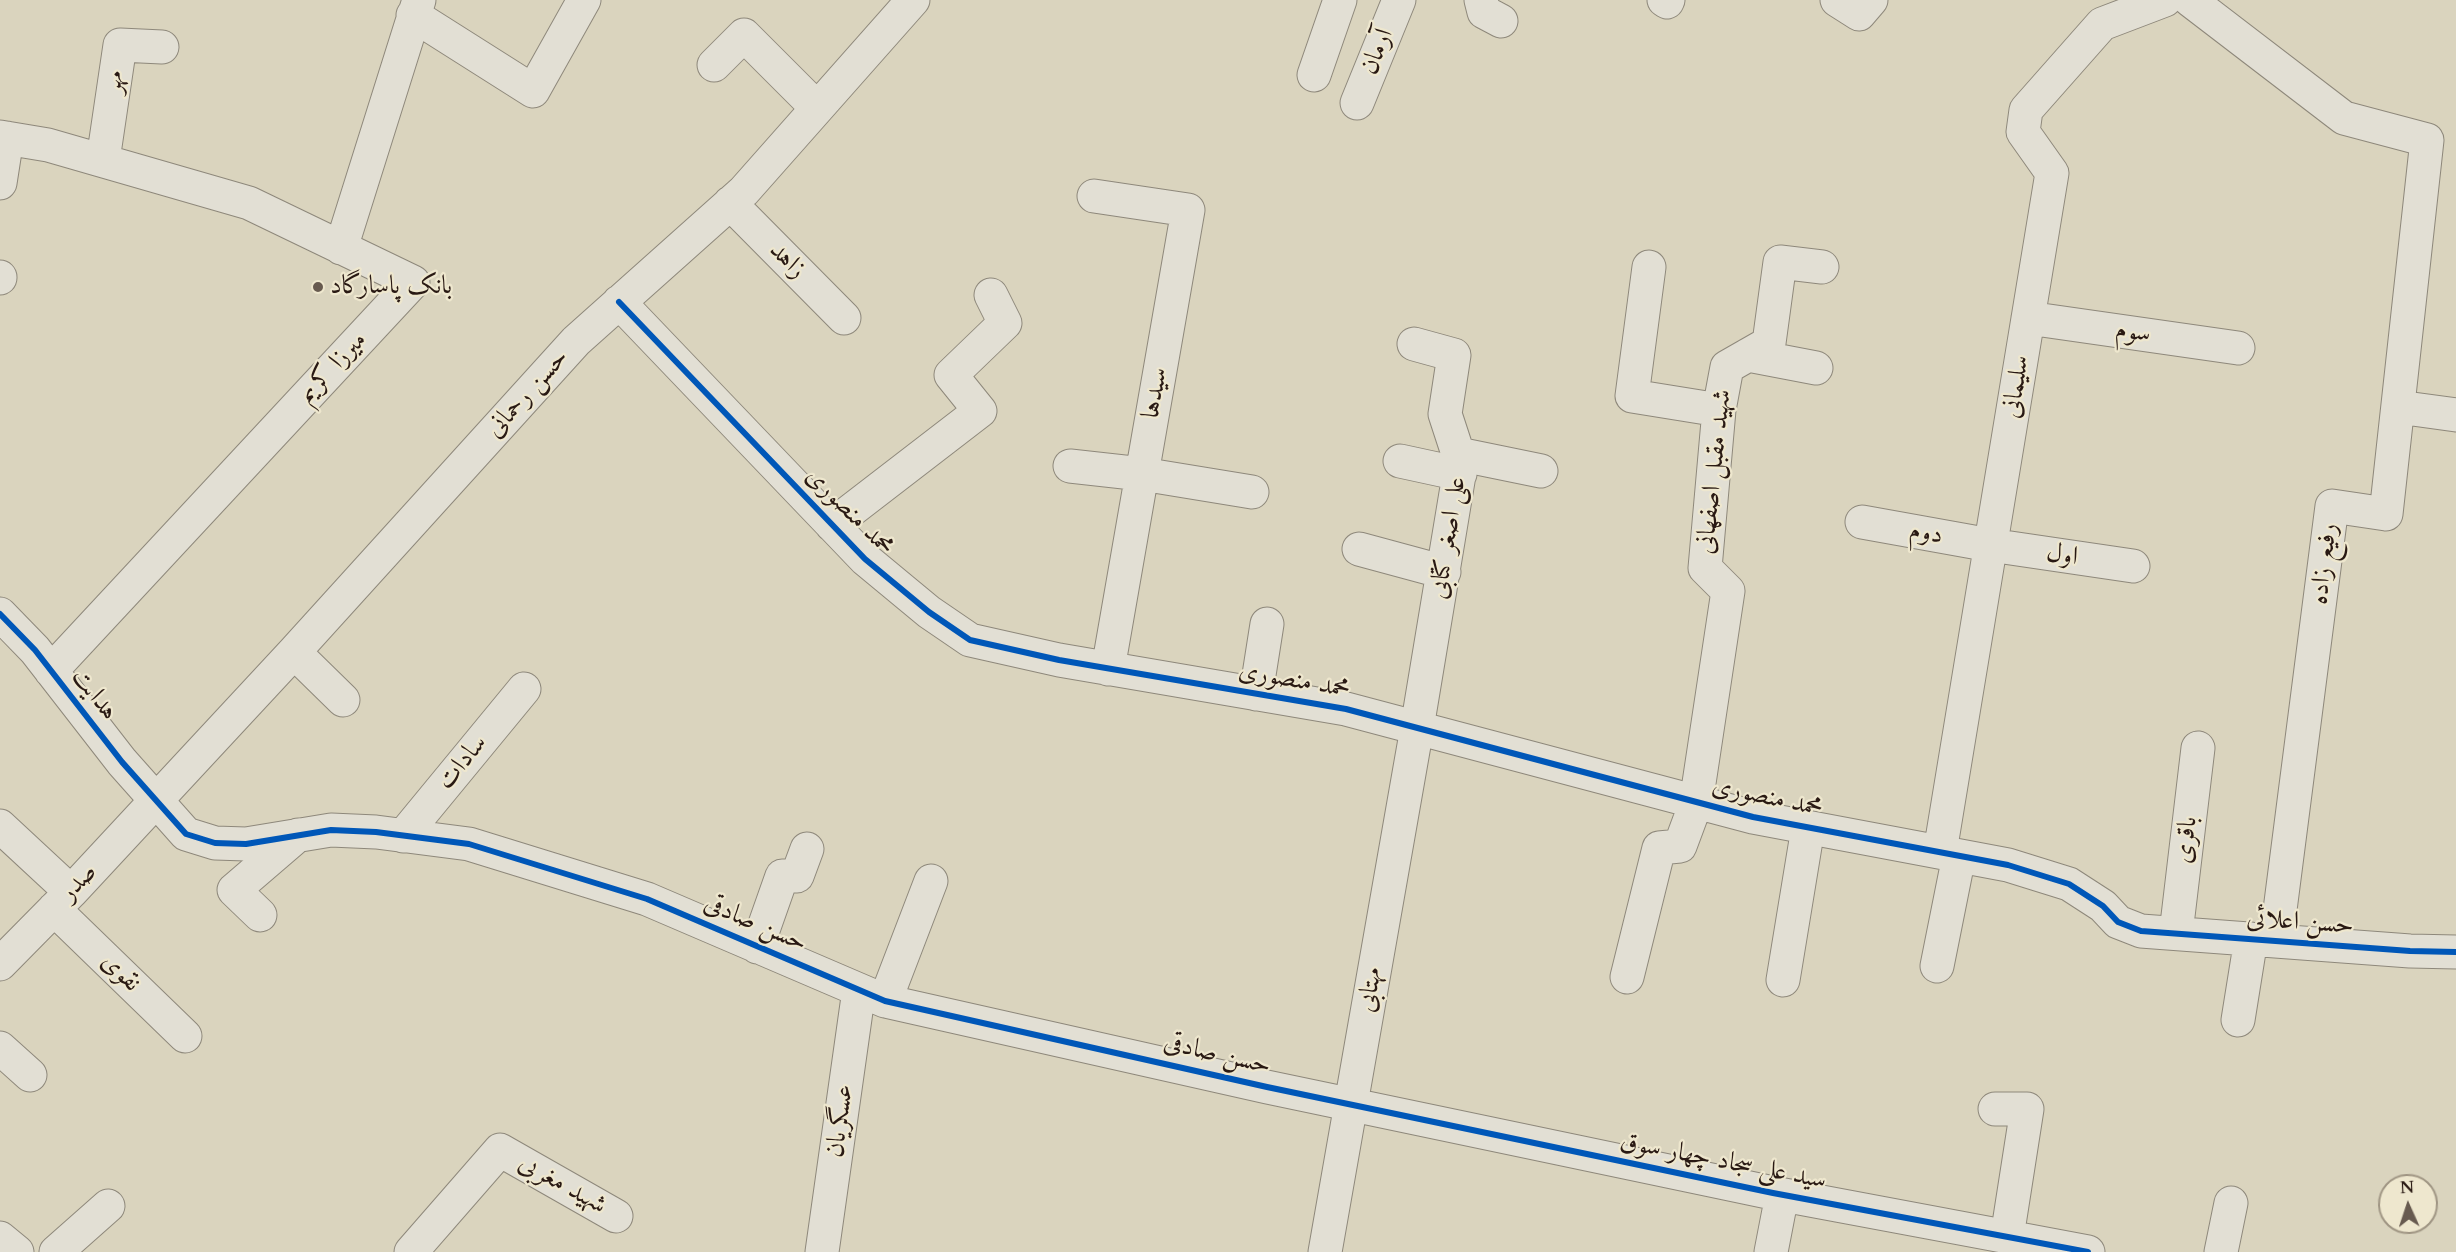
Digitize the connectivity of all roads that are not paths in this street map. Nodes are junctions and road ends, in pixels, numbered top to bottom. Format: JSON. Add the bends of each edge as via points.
{"nodes":[{"id":1,"x":584,"y":0,"type":"edge"},
{"id":2,"x":913,"y":0,"type":"edge"},
{"id":3,"x":1340,"y":0,"type":"edge"},
{"id":4,"x":1399,"y":0,"type":"edge"},
{"id":5,"x":1664,"y":0,"type":"edge"},
{"id":6,"x":1668,"y":0,"type":"edge"},
{"id":7,"x":2165,"y":0,"type":"edge"},
{"id":8,"x":2190,"y":0,"type":"edge"},
{"id":9,"x":416,"y":7,"type":"edge"},
{"id":10,"x":162,"y":47,"type":"dead end"},
{"id":11,"x":714,"y":65,"type":"dead end"},
{"id":12,"x":1314,"y":75,"type":"dead end"},
{"id":13,"x":1357,"y":103,"type":"dead end"},
{"id":14,"x":817,"y":108,"type":"junction"},
{"id":15,"x":4,"y":137,"type":"edge"},
{"id":16,"x":103,"y":160,"type":"junction"},
{"id":17,"x":0,"y":183,"type":"edge"},
{"id":18,"x":1094,"y":196,"type":"dead end"},
{"id":19,"x":730,"y":203,"type":"junction"},
{"id":20,"x":341,"y":248,"type":"junction"},
{"id":21,"x":1649,"y":267,"type":"dead end"},
{"id":22,"x":1822,"y":267,"type":"dead end"},
{"id":23,"x":991,"y":295,"type":"dead end"},
{"id":24,"x":619,"y":302,"type":"junction"},
{"id":25,"x":844,"y":318,"type":"dead end"},
{"id":26,"x":2028,"y":318,"type":"junction"},
{"id":27,"x":1414,"y":344,"type":"dead end"},
{"id":28,"x":2238,"y":348,"type":"dead end"},
{"id":29,"x":1748,"y":355,"type":"junction"},
{"id":30,"x":1816,"y":368,"type":"dead end"},
{"id":31,"x":2398,"y":407,"type":"junction"},
{"id":32,"x":1719,"y":410,"type":"junction"},
{"id":33,"x":2456,"y":415,"type":"edge"},
{"id":34,"x":1400,"y":461,"type":"dead end"},
{"id":35,"x":1459,"y":464,"type":"junction"},
{"id":36,"x":1071,"y":466,"type":"dead end"},
{"id":37,"x":1541,"y":471,"type":"dead end"},
{"id":38,"x":1142,"y":474,"type":"junction"},
{"id":39,"x":1252,"y":492,"type":"dead end"},
{"id":40,"x":1862,"y":522,"type":"dead end"},
{"id":41,"x":832,"y":525,"type":"junction"},
{"id":42,"x":1990,"y":545,"type":"junction"},
{"id":43,"x":1359,"y":549,"type":"dead end"},
{"id":44,"x":2133,"y":566,"type":"dead end"},
{"id":45,"x":1444,"y":572,"type":"junction"},
{"id":46,"x":0,"y":614,"type":"edge"},
{"id":47,"x":1267,"y":624,"type":"dead end"},
{"id":48,"x":294,"y":652,"type":"junction"},
{"id":49,"x":1108,"y":669,"type":"junction"},
{"id":50,"x":51,"y":671,"type":"junction"},
{"id":51,"x":524,"y":689,"type":"dead end"},
{"id":52,"x":1256,"y":694,"type":"junction"},
{"id":53,"x":343,"y":700,"type":"dead end"},
{"id":54,"x":1418,"y":729,"type":"junction"},
{"id":55,"x":2198,"y":748,"type":"dead end"},
{"id":56,"x":156,"y":801,"type":"junction"},
{"id":57,"x":1696,"y":802,"type":"junction"},
{"id":58,"x":0,"y":826,"type":"edge"},
{"id":59,"x":1808,"y":828,"type":"junction"},
{"id":60,"x":298,"y":835,"type":"junction"},
{"id":61,"x":403,"y":836,"type":"junction"},
{"id":62,"x":807,"y":849,"type":"dead end"},
{"id":63,"x":1949,"y":854,"type":"junction"},
{"id":64,"x":931,"y":881,"type":"dead end"},
{"id":65,"x":63,"y":901,"type":"junction"},
{"id":66,"x":260,"y":915,"type":"dead end"},
{"id":67,"x":2141,"y":931,"type":"joint"},
{"id":68,"x":2176,"y":933,"type":"junction"},
{"id":69,"x":2263,"y":940,"type":"junction"},
{"id":70,"x":757,"y":947,"type":"junction"},
{"id":71,"x":2456,"y":951,"type":"edge"},
{"id":72,"x":0,"y":964,"type":"edge"},
{"id":73,"x":1937,"y":966,"type":"dead end"},
{"id":74,"x":1627,"y":977,"type":"dead end"},
{"id":75,"x":1783,"y":980,"type":"dead end"},
{"id":76,"x":872,"y":996,"type":"junction"},
{"id":77,"x":2238,"y":1020,"type":"dead end"},
{"id":78,"x":185,"y":1036,"type":"dead end"},
{"id":79,"x":0,"y":1048,"type":"edge"},
{"id":80,"x":30,"y":1075,"type":"dead end"},
{"id":81,"x":1350,"y":1104,"type":"junction"},
{"id":82,"x":1995,"y":1109,"type":"dead end"},
{"id":83,"x":1782,"y":1194,"type":"junction"},
{"id":84,"x":2230,"y":1203,"type":"dead end"},
{"id":85,"x":108,"y":1206,"type":"dead end"},
{"id":86,"x":616,"y":1216,"type":"dead end"},
{"id":87,"x":2007,"y":1237,"type":"junction"},
{"id":88,"x":0,"y":1238,"type":"edge"},
{"id":89,"x":16,"y":1252,"type":"edge"},
{"id":90,"x":56,"y":1252,"type":"edge"},
{"id":91,"x":411,"y":1252,"type":"edge"},
{"id":92,"x":822,"y":1252,"type":"edge"},
{"id":93,"x":1325,"y":1252,"type":"edge"},
{"id":94,"x":1771,"y":1252,"type":"edge"},
{"id":95,"x":2088,"y":1252,"type":"edge"},
{"id":96,"x":2221,"y":1252,"type":"edge"}],
"edges":[{"from":1,"to":9,"type":"street","via":[[533,91]]},
{"from":2,"to":14,"type":"street","name":"حسن رحمانی"},
{"from":3,"to":12,"type":"street"},
{"from":4,"to":13,"type":"street","name":"آرمان"},
{"from":5,"to":6,"type":"street"},
{"from":7,"to":26,"type":"street","name":"سلیمانی","via":[[2102,24],[2026,110],[2023,132],[2052,173]]},
{"from":8,"to":31,"type":"street","name":"رفیع زاده","via":[[2344,118],[2427,140]]},
{"from":9,"to":20,"type":"street"},
{"from":10,"to":16,"type":"street","name":"مهر","via":[[120,45]]},
{"from":11,"to":14,"type":"street","via":[[744,35]]},
{"from":14,"to":19,"type":"street","name":"حسن رحمانی"},
{"from":15,"to":16,"type":"street","name":"میرزا کریم"},
{"from":15,"to":17,"type":"street"},
{"from":16,"to":20,"type":"street","name":"میرزا کریم","via":[[249,203]]},
{"from":18,"to":38,"type":"street","name":"سیدها","via":[[1188,210]]},
{"from":19,"to":24,"type":"street","name":"حسن رحمانی"},
{"from":19,"to":25,"type":"street","name":"زاهد"},
{"from":20,"to":50,"type":"street","name":"میرزا کریم","via":[[413,282]]},
{"from":21,"to":32,"type":"street","via":[[1632,396]]},
{"from":22,"to":29,"type":"street","name":"شهید مقبل اصفهانی","via":[[1780,262],[1769,343]]},
{"from":23,"to":41,"type":"street","via":[[1005,323],[951,375],[980,411]]},
{"from":24,"to":41,"type":"street","name":"محمد منصوری"},
{"from":24,"to":48,"type":"street","name":"حسن رحمانی","via":[[576,341]]},
{"from":26,"to":28,"type":"street","name":"سوم"},
{"from":26,"to":42,"type":"street","name":"سلیمانی"},
{"from":27,"to":35,"type":"street","name":"علی اصغر کتابی","via":[[1454,355],[1445,414]]},
{"from":29,"to":30,"type":"street"},
{"from":29,"to":32,"type":"street","name":"شهید مقبل اصفهانی","via":[[1727,366]]},
{"from":31,"to":33,"type":"street"},
{"from":31,"to":69,"type":"street","name":"رفیع زاده","via":[[2386,514],[2332,506]]},
{"from":32,"to":57,"type":"street","name":"شهید مقبل اصفهانی","via":[[1705,568],[1728,591]]},
{"from":34,"to":35,"type":"street"},
{"from":35,"to":37,"type":"street"},
{"from":35,"to":45,"type":"street","name":"علی اصغر کتابی"},
{"from":36,"to":38,"type":"street"},
{"from":38,"to":39,"type":"street"},
{"from":38,"to":49,"type":"street","name":"سیدها"},
{"from":40,"to":42,"type":"street","name":"دوم"},
{"from":41,"to":49,"type":"street","name":"محمد منصوری","via":[[874,567],[970,640]]},
{"from":42,"to":44,"type":"street","name":"اول"},
{"from":42,"to":63,"type":"street","name":"سلیمانی"},
{"from":43,"to":45,"type":"street"},
{"from":45,"to":54,"type":"street","name":"علی اصغر کتابی"},
{"from":46,"to":50,"type":"street","name":"هدایت"},
{"from":47,"to":52,"type":"street"},
{"from":48,"to":53,"type":"street"},
{"from":48,"to":56,"type":"street","name":"حسن رحمانی"},
{"from":49,"to":52,"type":"street","name":"محمد منصوری"},
{"from":50,"to":56,"type":"street","name":"هدایت"},
{"from":51,"to":61,"type":"street","name":"سادات"},
{"from":52,"to":54,"type":"street","name":"محمد منصوری","via":[[1346,710]]},
{"from":54,"to":57,"type":"street","name":"محمد منصوری"},
{"from":54,"to":81,"type":"street","name":"مهتابی"},
{"from":55,"to":68,"type":"street","name":"باقری"},
{"from":56,"to":60,"type":"street","name":"حسن صادقی","via":[[186,834],[215,843],[246,844]]},
{"from":56,"to":65,"type":"street","name":"صدر"},
{"from":57,"to":59,"type":"street","name":"محمد منصوری"},
{"from":57,"to":74,"type":"street","via":[[1680,846],[1659,848]]},
{"from":58,"to":65,"type":"street","name":"نقوی"},
{"from":59,"to":63,"type":"street","name":"محمد منصوری"},
{"from":59,"to":75,"type":"street"},
{"from":60,"to":61,"type":"street","name":"حسن صادقی","via":[[332,830]]},
{"from":60,"to":66,"type":"street","via":[[234,890]]},
{"from":61,"to":70,"type":"street","name":"حسن صادقی","via":[[469,844],[625,892]]},
{"from":62,"to":70,"type":"street","via":[[797,876],[782,876]]},
{"from":63,"to":67,"type":"street","name":"محمد منصوری","via":[[2008,865],[2069,884],[2103,906],[2118,922]]},
{"from":63,"to":73,"type":"street","name":"سلیمانی"},
{"from":64,"to":76,"type":"street","name":"عسگریان"},
{"from":65,"to":72,"type":"street","name":"صدر"},
{"from":65,"to":78,"type":"street","name":"نقوی"},
{"from":67,"to":68,"type":"street","name":"حسن اعلائی"},
{"from":68,"to":69,"type":"street","name":"حسن اعلائی"},
{"from":69,"to":71,"type":"street","name":"حسن اعلائی"},
{"from":69,"to":77,"type":"street"},
{"from":70,"to":76,"type":"street","name":"حسن صادقی"},
{"from":76,"to":81,"type":"street","name":"حسن صادقی"},
{"from":76,"to":92,"type":"street","name":"عسگریان"},
{"from":79,"to":80,"type":"street"},
{"from":81,"to":83,"type":"street","name":"سید علی سجاد چهار سوق"},
{"from":81,"to":93,"type":"street","name":"مهتابی"},
{"from":82,"to":87,"type":"street","via":[[2027,1109]]},
{"from":83,"to":87,"type":"street","name":"سید علی سجاد چهار سوق"},
{"from":83,"to":94,"type":"street"},
{"from":84,"to":96,"type":"street"},
{"from":85,"to":90,"type":"street"},
{"from":86,"to":91,"type":"street","name":"شهید مغربی","via":[[500,1150]]},
{"from":87,"to":95,"type":"street","name":"سید علی سجاد چهار سوق"},
{"from":88,"to":89,"type":"street"}]}
